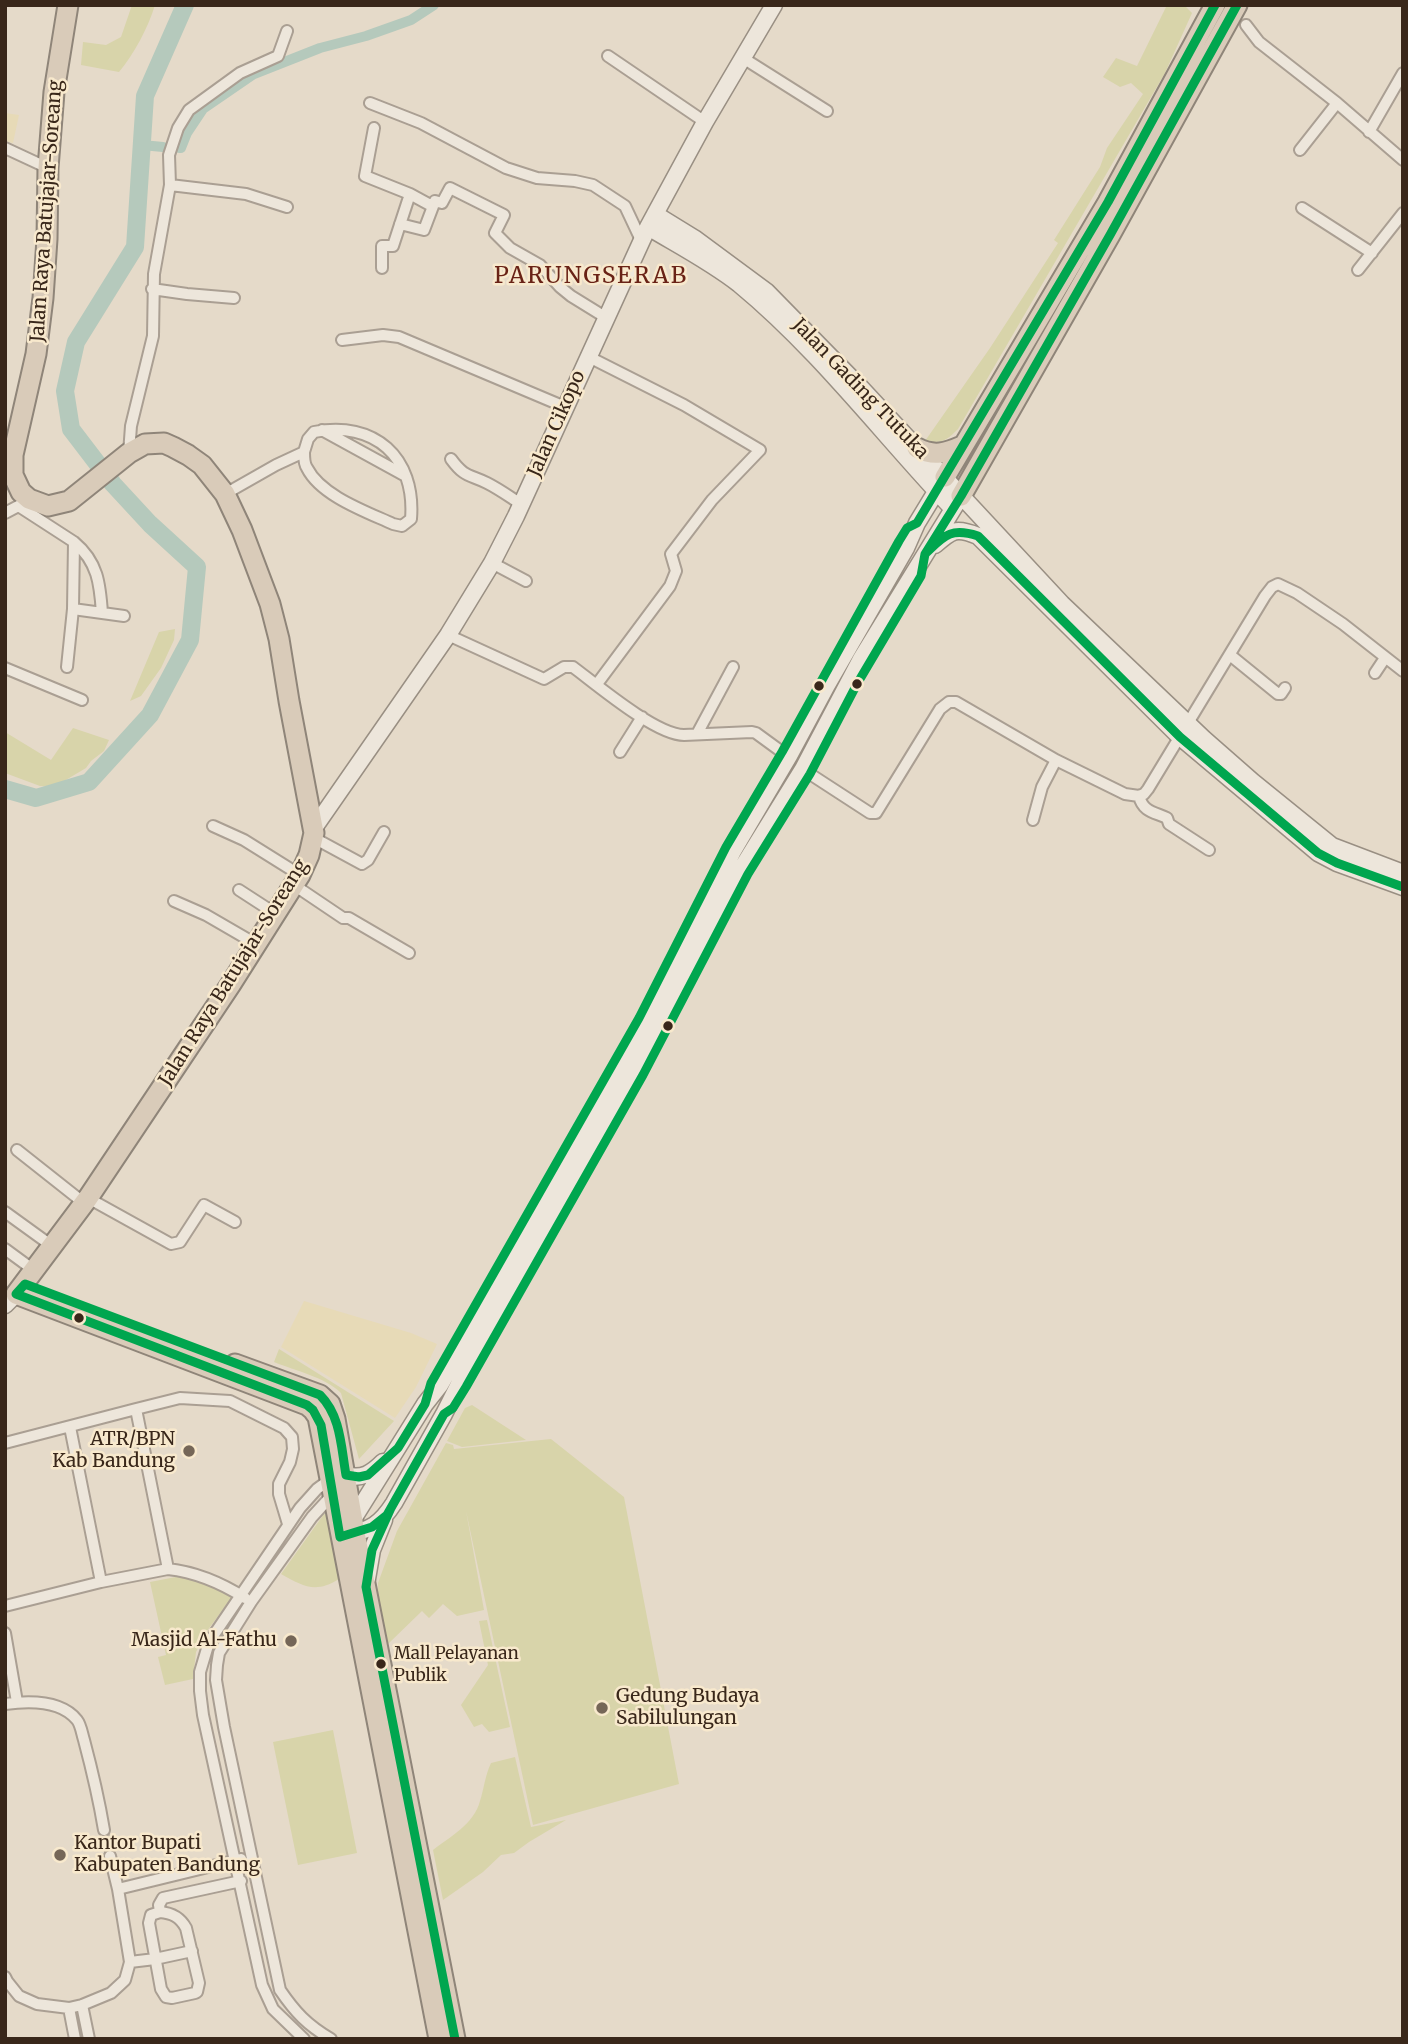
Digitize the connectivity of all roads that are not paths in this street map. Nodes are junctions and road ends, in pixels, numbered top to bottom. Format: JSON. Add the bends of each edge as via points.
{"nodes":[{"id":1,"x":68,"y":5,"type":"edge"},
{"id":2,"x":1215,"y":5,"type":"edge"},
{"id":3,"x":1237,"y":5,"type":"edge"},
{"id":4,"x":768,"y":7,"type":"edge"},
{"id":5,"x":1246,"y":25,"type":"dead end"},
{"id":6,"x":287,"y":31,"type":"dead end"},
{"id":7,"x":608,"y":56,"type":"dead end"},
{"id":8,"x":743,"y":58,"type":"junction"},
{"id":9,"x":1403,"y":72,"type":"edge"},
{"id":10,"x":370,"y":103,"type":"dead end"},
{"id":11,"x":1337,"y":103,"type":"junction"},
{"id":12,"x":827,"y":111,"type":"dead end"},
{"id":13,"x":705,"y":122,"type":"junction"},
{"id":14,"x":373,"y":128,"type":"dead end"},
{"id":15,"x":1369,"y":131,"type":"junction"},
{"id":16,"x":5,"y":148,"type":"edge"},
{"id":17,"x":1300,"y":150,"type":"dead end"},
{"id":18,"x":1403,"y":160,"type":"edge"},
{"id":19,"x":48,"y":168,"type":"junction"},
{"id":20,"x":170,"y":185,"type":"junction"},
{"id":21,"x":410,"y":194,"type":"junction"},
{"id":22,"x":432,"y":206,"type":"junction"},
{"id":23,"x":287,"y":207,"type":"dead end"},
{"id":24,"x":1302,"y":208,"type":"dead end"},
{"id":25,"x":1403,"y":213,"type":"edge"},
{"id":26,"x":400,"y":224,"type":"junction"},
{"id":27,"x":648,"y":227,"type":"junction"},
{"id":28,"x":1372,"y":253,"type":"junction"},
{"id":29,"x":383,"y":268,"type":"dead end"},
{"id":30,"x":1358,"y":270,"type":"dead end"},
{"id":31,"x":152,"y":289,"type":"junction"},
{"id":32,"x":234,"y":298,"type":"dead end"},
{"id":33,"x":605,"y":317,"type":"junction"},
{"id":34,"x":342,"y":340,"type":"dead end"},
{"id":35,"x":587,"y":356,"type":"junction"},
{"id":36,"x":565,"y":407,"type":"junction"},
{"id":37,"x":322,"y":430,"type":"junction"},
{"id":38,"x":962,"y":446,"type":"junction"},
{"id":39,"x":917,"y":448,"type":"junction"},
{"id":40,"x":304,"y":452,"type":"junction"},
{"id":41,"x":126,"y":455,"type":"junction"},
{"id":42,"x":451,"y":459,"type":"dead end"},
{"id":43,"x":404,"y":475,"type":"junction"},
{"id":44,"x":940,"y":484,"type":"junction"},
{"id":45,"x":226,"y":494,"type":"junction"},
{"id":46,"x":25,"y":503,"type":"junction"},
{"id":47,"x":521,"y":503,"type":"junction"},
{"id":48,"x":957,"y":503,"type":"junction"},
{"id":49,"x":5,"y":513,"type":"edge"},
{"id":50,"x":917,"y":523,"type":"junction"},
{"id":51,"x":74,"y":542,"type":"junction"},
{"id":52,"x":925,"y":554,"type":"junction"},
{"id":53,"x":492,"y":563,"type":"junction"},
{"id":54,"x":526,"y":581,"type":"dead end"},
{"id":55,"x":73,"y":609,"type":"junction"},
{"id":56,"x":102,"y":613,"type":"junction"},
{"id":57,"x":124,"y":616,"type":"dead end"},
{"id":58,"x":448,"y":635,"type":"junction"},
{"id":59,"x":1230,"y":655,"type":"junction"},
{"id":60,"x":1385,"y":658,"type":"junction"},
{"id":61,"x":67,"y":667,"type":"dead end"},
{"id":62,"x":733,"y":667,"type":"dead end"},
{"id":63,"x":5,"y":668,"type":"edge"},
{"id":64,"x":1403,"y":671,"type":"edge"},
{"id":65,"x":1375,"y":673,"type":"dead end"},
{"id":66,"x":597,"y":684,"type":"junction"},
{"id":67,"x":1286,"y":688,"type":"dead end"},
{"id":68,"x":82,"y":700,"type":"dead end"},
{"id":69,"x":642,"y":717,"type":"junction"},
{"id":70,"x":1184,"y":730,"type":"junction"},
{"id":71,"x":697,"y":734,"type":"junction"},
{"id":72,"x":620,"y":752,"type":"dead end"},
{"id":73,"x":782,"y":752,"type":"junction"},
{"id":74,"x":1056,"y":760,"type":"junction"},
{"id":75,"x":810,"y":774,"type":"junction"},
{"id":76,"x":1139,"y":796,"type":"junction"},
{"id":77,"x":1033,"y":820,"type":"dead end"},
{"id":78,"x":213,"y":827,"type":"dead end"},
{"id":79,"x":384,"y":832,"type":"dead end"},
{"id":80,"x":314,"y":833,"type":"junction"},
{"id":81,"x":730,"y":849,"type":"junction"},
{"id":82,"x":1209,"y":850,"type":"dead end"},
{"id":83,"x":1403,"y":873,"type":"edge"},
{"id":84,"x":297,"y":880,"type":"junction"},
{"id":85,"x":1403,"y":887,"type":"edge"},
{"id":86,"x":239,"y":890,"type":"dead end"},
{"id":87,"x":174,"y":901,"type":"dead end"},
{"id":88,"x":725,"y":907,"type":"junction"},
{"id":89,"x":276,"y":914,"type":"junction"},
{"id":90,"x":256,"y":944,"type":"junction"},
{"id":91,"x":409,"y":953,"type":"dead end"},
{"id":92,"x":606,"y":1109,"type":"junction"},
{"id":93,"x":18,"y":1150,"type":"dead end"},
{"id":94,"x":86,"y":1201,"type":"junction"},
{"id":95,"x":5,"y":1212,"type":"edge"},
{"id":96,"x":235,"y":1222,"type":"dead end"},
{"id":97,"x":52,"y":1246,"type":"junction"},
{"id":98,"x":5,"y":1249,"type":"edge"},
{"id":99,"x":20,"y":1288,"type":"edge"},
{"id":100,"x":425,"y":1404,"type":"junction"},
{"id":101,"x":136,"y":1409,"type":"junction"},
{"id":102,"x":444,"y":1414,"type":"junction"},
{"id":103,"x":69,"y":1427,"type":"junction"},
{"id":104,"x":5,"y":1443,"type":"edge"},
{"id":105,"x":398,"y":1448,"type":"junction"},
{"id":106,"x":339,"y":1483,"type":"junction"},
{"id":107,"x":387,"y":1515,"type":"junction"},
{"id":108,"x":288,"y":1524,"type":"junction"},
{"id":109,"x":350,"y":1530,"type":"junction"},
{"id":110,"x":168,"y":1569,"type":"junction"},
{"id":111,"x":101,"y":1582,"type":"junction"},
{"id":112,"x":366,"y":1587,"type":"junction"},
{"id":113,"x":240,"y":1595,"type":"junction"},
{"id":114,"x":251,"y":1602,"type":"junction"},
{"id":115,"x":5,"y":1606,"type":"edge"},
{"id":116,"x":5,"y":1633,"type":"edge"},
{"id":117,"x":17,"y":1702,"type":"junction"},
{"id":118,"x":5,"y":1704,"type":"edge"},
{"id":119,"x":386,"y":1726,"type":"junction"},
{"id":120,"x":104,"y":1830,"type":"tunnel mouth"},
{"id":121,"x":110,"y":1856,"type":"tunnel mouth"},
{"id":122,"x":251,"y":1857,"type":"junction"},
{"id":123,"x":236,"y":1860,"type":"junction"},
{"id":124,"x":241,"y":1881,"type":"junction"},
{"id":125,"x":118,"y":1889,"type":"junction"},
{"id":126,"x":160,"y":1912,"type":"junction"},
{"id":127,"x":192,"y":1951,"type":"junction"},
{"id":128,"x":155,"y":1959,"type":"junction"},
{"id":129,"x":130,"y":1962,"type":"junction"},
{"id":130,"x":5,"y":1977,"type":"edge"},
{"id":131,"x":436,"y":1980,"type":"junction"},
{"id":132,"x":82,"y":2005,"type":"junction"},
{"id":133,"x":69,"y":2008,"type":"junction"},
{"id":134,"x":312,"y":2028,"type":"junction"},
{"id":135,"x":75,"y":2039,"type":"edge"},
{"id":136,"x":89,"y":2039,"type":"edge"},
{"id":137,"x":304,"y":2039,"type":"edge"},
{"id":138,"x":331,"y":2039,"type":"edge"},
{"id":139,"x":439,"y":2039,"type":"edge"},
{"id":140,"x":455,"y":2039,"type":"edge"}],
"edges":[{"from":1,"to":19,"type":"highway","name":"Jalan Raya Batujajar-Soreang"},
{"from":2,"to":38,"type":"highway","via":[[1108,202]]},
{"from":3,"to":48,"type":"highway"},
{"from":4,"to":8,"type":"main road","name":"Jalan Cikopo"},
{"from":5,"to":11,"type":"street","via":[[1259,42]]},
{"from":6,"to":20,"type":"street","via":[[278,56],[240,73],[189,110],[169,155]]},
{"from":7,"to":13,"type":"street"},
{"from":8,"to":12,"type":"street"},
{"from":8,"to":13,"type":"main road","name":"Jalan Cikopo"},
{"from":9,"to":15,"type":"street"},
{"from":10,"to":27,"type":"street","via":[[421,122],[506,168],[537,178],[593,185]]},
{"from":11,"to":15,"type":"street"},
{"from":11,"to":17,"type":"street"},
{"from":13,"to":27,"type":"main road","name":"Jalan Cikopo"},
{"from":14,"to":21,"type":"street","via":[[365,176]]},
{"from":15,"to":18,"type":"street"},
{"from":16,"to":19,"type":"street"},
{"from":19,"to":46,"type":"highway","name":"Jalan Raya Batujajar-Soreang","via":[[43,298],[36,354],[13,455],[13,475]]},
{"from":20,"to":23,"type":"street","via":[[246,194]]},
{"from":20,"to":31,"type":"street"},
{"from":21,"to":22,"type":"street"},
{"from":21,"to":26,"type":"street"},
{"from":22,"to":26,"type":"street","via":[[424,230]]},
{"from":22,"to":33,"type":"street","via":[[435,201],[442,203],[450,188],[504,215],[495,233],[510,248],[540,265],[571,296]]},
{"from":24,"to":28,"type":"street"},
{"from":25,"to":28,"type":"street"},
{"from":26,"to":29,"type":"street","via":[[393,246],[382,246]]},
{"from":27,"to":33,"type":"main road","name":"Jalan Cikopo"},
{"from":27,"to":39,"type":"main road","name":"Jalan Gading Tutuka","via":[[694,238],[767,292]]},
{"from":27,"to":44,"type":"main road","name":"Jalan Gading Tutuka","via":[[736,282],[768,310]]},
{"from":28,"to":30,"type":"street"},
{"from":31,"to":32,"type":"street"},
{"from":31,"to":41,"type":"street","via":[[153,335]]},
{"from":33,"to":35,"type":"main road","name":"Jalan Cikopo"},
{"from":34,"to":36,"type":"street","via":[[391,335]]},
{"from":35,"to":36,"type":"main road","name":"Jalan Cikopo"},
{"from":35,"to":66,"type":"street","via":[[760,450],[712,500],[671,554],[676,571],[670,586]]},
{"from":36,"to":47,"type":"main road","name":"Jalan Cikopo"},
{"from":37,"to":40,"type":"street","via":[[308,439]]},
{"from":37,"to":43,"type":"street"},
{"from":37,"to":43,"type":"street","via":[[354,431],[374,438],[387,446]]},
{"from":38,"to":39,"type":"highway","via":[[942,454]]},
{"from":38,"to":44,"type":"highway"},
{"from":39,"to":44,"type":"main road","name":"Jalan Gading Tutuka"},
{"from":40,"to":43,"type":"street","via":[[306,467],[319,484],[402,526],[411,519],[412,503]]},
{"from":40,"to":45,"type":"street"},
{"from":41,"to":45,"type":"highway","via":[[153,442],[173,447],[202,465]]},
{"from":41,"to":46,"type":"highway","via":[[69,501],[48,506]]},
{"from":42,"to":47,"type":"street","via":[[466,476]]},
{"from":44,"to":48,"type":"main road","name":"Jalan Gading Tutuka"},
{"from":44,"to":50,"type":"main road"},
{"from":45,"to":80,"type":"highway","via":[[270,604]]},
{"from":46,"to":49,"type":"street"},
{"from":46,"to":51,"type":"street"},
{"from":47,"to":53,"type":"main road","name":"Jalan Cikopo"},
{"from":48,"to":52,"type":"main road"},
{"from":48,"to":70,"type":"main road","name":"Jalan Gading Tutuka"},
{"from":50,"to":73,"type":"main road","via":[[907,528],[899,541]]},
{"from":50,"to":81,"type":"main road","via":[[789,756]]},
{"from":51,"to":55,"type":"street"},
{"from":51,"to":56,"type":"street","via":[[95,570]]},
{"from":52,"to":70,"type":"main road","name":"Jalan Gading Tutuka","via":[[948,533],[960,530],[978,536]]},
{"from":52,"to":75,"type":"main road","via":[[921,576]]},
{"from":52,"to":88,"type":"main road","via":[[745,863]]},
{"from":53,"to":54,"type":"street"},
{"from":53,"to":58,"type":"main road","name":"Jalan Cikopo"},
{"from":55,"to":56,"type":"street"},
{"from":55,"to":61,"type":"street"},
{"from":56,"to":57,"type":"street"},
{"from":58,"to":66,"type":"street","via":[[544,679],[568,666]]},
{"from":58,"to":80,"type":"main road","name":"Jalan Cikopo"},
{"from":59,"to":60,"type":"street","via":[[1269,589],[1278,584],[1343,624]]},
{"from":59,"to":67,"type":"street","via":[[1278,694]]},
{"from":59,"to":70,"type":"street"},
{"from":60,"to":64,"type":"street"},
{"from":60,"to":65,"type":"street"},
{"from":62,"to":71,"type":"street"},
{"from":63,"to":68,"type":"street"},
{"from":66,"to":69,"type":"street"},
{"from":69,"to":71,"type":"street","via":[[673,734]]},
{"from":69,"to":72,"type":"street"},
{"from":70,"to":76,"type":"street"},
{"from":70,"to":83,"type":"main road","name":"Jalan Gading Tutuka","via":[[1326,842]]},
{"from":70,"to":85,"type":"main road","name":"Jalan Gading Tutuka","via":[[1318,853]]},
{"from":71,"to":73,"type":"street","via":[[756,733]]},
{"from":73,"to":81,"type":"main road"},
{"from":74,"to":75,"type":"street","via":[[949,702],[940,709],[876,813]]},
{"from":74,"to":76,"type":"street","via":[[1125,794]]},
{"from":74,"to":77,"type":"street"},
{"from":75,"to":88,"type":"main road"},
{"from":76,"to":82,"type":"street","via":[[1144,808],[1167,818],[1169,824]]},
{"from":78,"to":84,"type":"street","via":[[244,840]]},
{"from":79,"to":80,"type":"street","via":[[362,864]]},
{"from":80,"to":84,"type":"highway","name":"Jalan Raya Batujajar-Soreang"},
{"from":81,"to":92,"type":"main road"},
{"from":81,"to":100,"type":"main road","via":[[430,1383]]},
{"from":84,"to":89,"type":"highway","name":"Jalan Raya Batujajar-Soreang"},
{"from":84,"to":91,"type":"street","via":[[343,918]]},
{"from":86,"to":89,"type":"street"},
{"from":87,"to":90,"type":"street"},
{"from":88,"to":92,"type":"main road","via":[[667,1014]]},
{"from":88,"to":102,"type":"main road","via":[[676,1015],[532,1274],[457,1402]]},
{"from":89,"to":90,"type":"highway","name":"Jalan Raya Batujajar-Soreang"},
{"from":90,"to":94,"type":"highway","name":"Jalan Raya Batujajar-Soreang"},
{"from":92,"to":100,"type":"main road"},
{"from":92,"to":102,"type":"main road"},
{"from":93,"to":94,"type":"street"},
{"from":94,"to":96,"type":"street","via":[[171,1244],[180,1242],[204,1205]]},
{"from":94,"to":97,"type":"highway","name":"Jalan Raya Batujajar-Soreang"},
{"from":95,"to":97,"type":"street"},
{"from":97,"to":99,"type":"highway","name":"Jalan Raya Batujajar-Soreang"},
{"from":98,"to":99,"type":"street"},
{"from":99,"to":106,"type":"highway","via":[[167,1346],[320,1395],[330,1404],[335,1419]]},
{"from":100,"to":105,"type":"main road"},
{"from":101,"to":103,"type":"street"},
{"from":101,"to":108,"type":"street","via":[[180,1398],[230,1401],[284,1428],[292,1437],[293,1449],[279,1484]]},
{"from":101,"to":110,"type":"street"},
{"from":102,"to":107,"type":"main road"},
{"from":103,"to":104,"type":"street"},
{"from":103,"to":111,"type":"street"},
{"from":105,"to":106,"type":"main road","via":[[368,1475]]},
{"from":105,"to":109,"type":"main road"},
{"from":106,"to":108,"type":"street","via":[[309,1496]]},
{"from":106,"to":109,"type":"highway"},
{"from":106,"to":114,"type":"street"},
{"from":107,"to":109,"type":"main road","via":[[376,1525]]},
{"from":107,"to":112,"type":"main road","via":[[372,1550]]},
{"from":108,"to":113,"type":"street"},
{"from":109,"to":112,"type":"highway"},
{"from":109,"to":119,"type":"highway"},
{"from":110,"to":111,"type":"street"},
{"from":110,"to":113,"type":"street","via":[[199,1576]]},
{"from":111,"to":115,"type":"street"},
{"from":112,"to":119,"type":"highway"},
{"from":113,"to":114,"type":"street"},
{"from":113,"to":123,"type":"street","via":[[209,1642],[200,1681]]},
{"from":114,"to":122,"type":"street","via":[[219,1653],[216,1679]]},
{"from":116,"to":117,"type":"street"},
{"from":117,"to":118,"type":"street"},
{"from":117,"to":120,"type":"street","via":[[53,1705],[78,1721]]},
{"from":119,"to":131,"type":"highway"},
{"from":121,"to":125,"type":"street"},
{"from":122,"to":123,"type":"street"},
{"from":122,"to":134,"type":"street","via":[[280,1990]]},
{"from":123,"to":124,"type":"street"},
{"from":123,"to":125,"type":"street"},
{"from":124,"to":126,"type":"street","via":[[163,1898]]},
{"from":124,"to":137,"type":"street","via":[[266,1997],[279,2018]]},
{"from":125,"to":129,"type":"street"},
{"from":126,"to":127,"type":"street","via":[[183,1922]]},
{"from":126,"to":128,"type":"street","via":[[149,1919]]},
{"from":127,"to":128,"type":"street"},
{"from":127,"to":128,"type":"street","via":[[199,1983],[197,1992],[190,1995],[166,1997]]},
{"from":128,"to":129,"type":"street"},
{"from":129,"to":132,"type":"street","via":[[125,1980],[111,1993]]},
{"from":130,"to":133,"type":"street","via":[[19,1996],[37,2004]]},
{"from":131,"to":139,"type":"highway"},
{"from":131,"to":140,"type":"highway"},
{"from":132,"to":133,"type":"street"},
{"from":132,"to":136,"type":"street"},
{"from":133,"to":135,"type":"street"},
{"from":134,"to":137,"type":"street"},
{"from":134,"to":138,"type":"street"}]}
